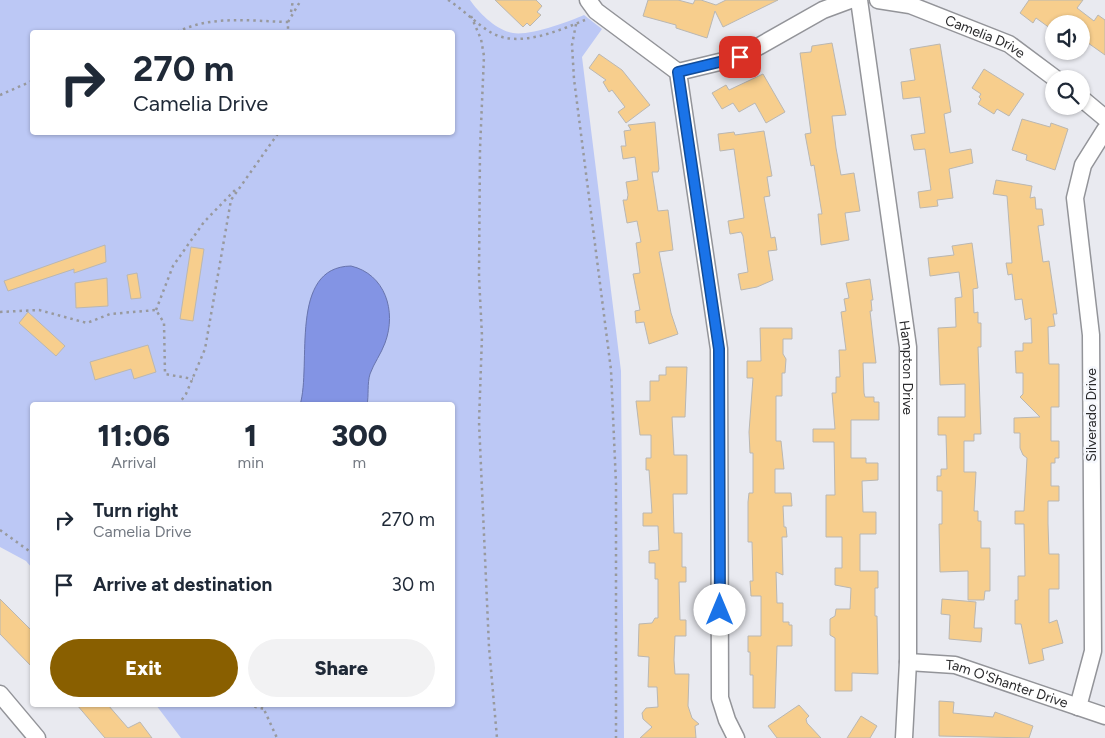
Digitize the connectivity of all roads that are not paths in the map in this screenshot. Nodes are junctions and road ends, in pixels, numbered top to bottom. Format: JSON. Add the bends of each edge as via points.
{"nodes":[{"id":1,"x":588,"y":0,"type":"edge"},
{"id":2,"x":850,"y":0,"type":"edge"},
{"id":3,"x":859,"y":0,"type":"edge"},
{"id":4,"x":878,"y":0,"type":"edge"},
{"id":5,"x":1045,"y":71,"type":"edge"},
{"id":6,"x":678,"y":72,"type":"junction"},
{"id":7,"x":1090,"y":106,"type":"edge"},
{"id":8,"x":1105,"y":118,"type":"edge"},
{"id":9,"x":1105,"y":130,"type":"edge"},
{"id":10,"x":1098,"y":360,"type":"edge"},
{"id":11,"x":1098,"y":541,"type":"edge"},
{"id":12,"x":908,"y":662,"type":"junction"},
{"id":13,"x":0,"y":694,"type":"edge"},
{"id":14,"x":1078,"y":707,"type":"junction"},
{"id":15,"x":1105,"y":716,"type":"edge"},
{"id":16,"x":37,"y":738,"type":"edge"},
{"id":17,"x":736,"y":738,"type":"edge"},
{"id":18,"x":904,"y":738,"type":"edge"}],
"edges":[{"from":1,"to":6,"type":"street","via":[[596,11]]},
{"from":2,"to":6,"type":"street","via":[[823,10],[740,57]]},
{"from":3,"to":12,"type":"street","name":"Hampton Drive","via":[[908,347]]},
{"from":4,"to":5,"type":"street","name":"Camelia Drive","via":[[910,5],[1009,44]]},
{"from":6,"to":17,"type":"street","via":[[719,349],[720,691],[727,720]]},
{"from":7,"to":8,"type":"street"},
{"from":9,"to":10,"type":"street","name":"Silverado Drive","via":[[1083,165],[1075,198],[1091,335]]},
{"from":10,"to":11,"type":"street","name":"Silverado Drive"},
{"from":11,"to":14,"type":"street","name":"Silverado Drive","via":[[1092,651]]},
{"from":12,"to":14,"type":"street","name":"Tam O'Shanter Drive","via":[[955,665]]},
{"from":12,"to":18,"type":"street","name":"Hampton Drive"},
{"from":13,"to":16,"type":"street"},
{"from":14,"to":15,"type":"street","name":"Tam O'Shanter Drive"}]}
